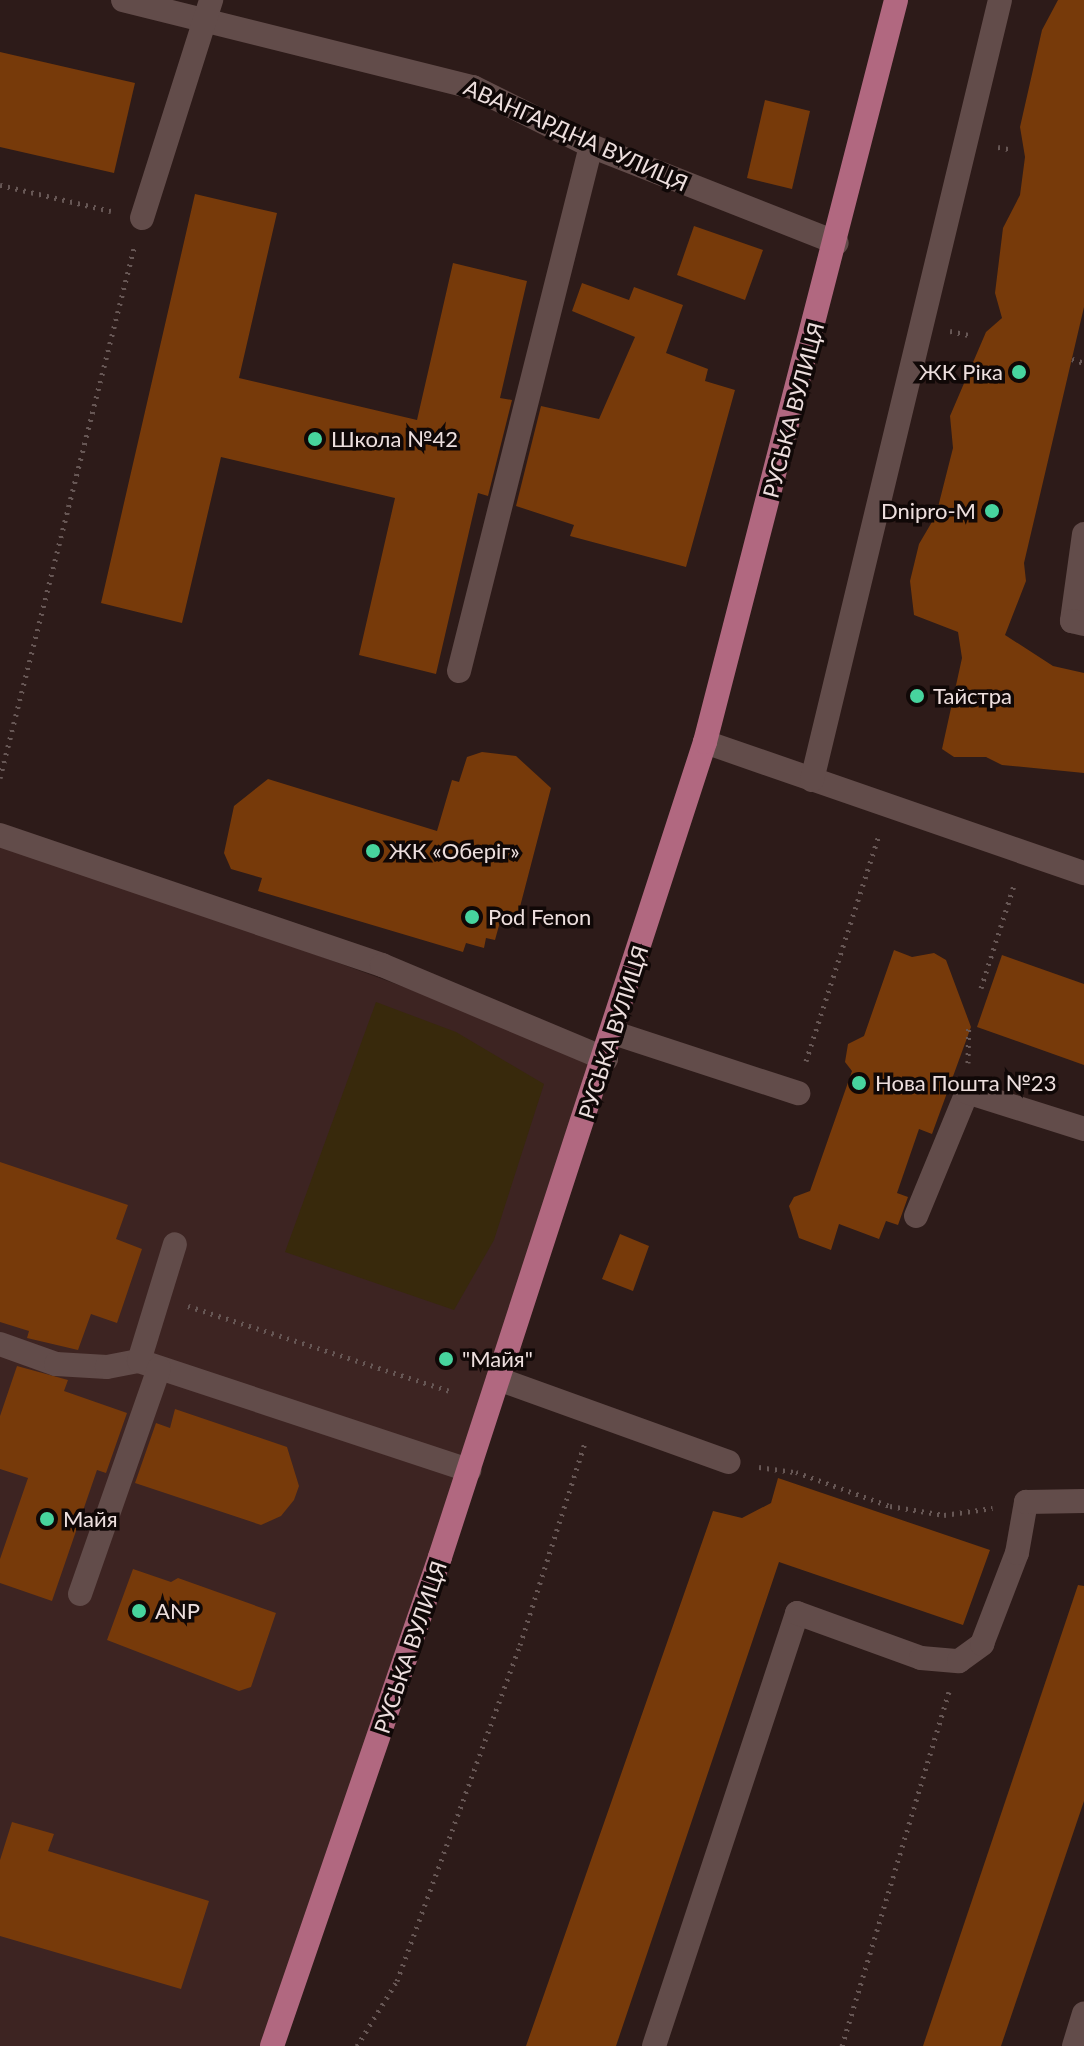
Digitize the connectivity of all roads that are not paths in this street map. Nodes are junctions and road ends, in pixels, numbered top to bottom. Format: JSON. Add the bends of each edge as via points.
{"nodes":[{"id":1,"x":123,"y":0,"type":"edge"},
{"id":2,"x":896,"y":0,"type":"edge"},
{"id":3,"x":1000,"y":0,"type":"edge"},
{"id":4,"x":208,"y":10,"type":"edge"},
{"id":5,"x":591,"y":146,"type":"junction"},
{"id":6,"x":142,"y":218,"type":"road end"},
{"id":7,"x":837,"y":243,"type":"junction"},
{"id":8,"x":1084,"y":534,"type":"edge"},
{"id":9,"x":1084,"y":624,"type":"edge"},
{"id":10,"x":459,"y":671,"type":"dead end"},
{"id":11,"x":705,"y":742,"type":"junction"},
{"id":12,"x":812,"y":780,"type":"junction"},
{"id":13,"x":0,"y":835,"type":"edge"},
{"id":14,"x":1084,"y":873,"type":"edge"},
{"id":15,"x":614,"y":1033,"type":"junction"},
{"id":16,"x":606,"y":1059,"type":"junction"},
{"id":17,"x":798,"y":1093,"type":"dead end"},
{"id":18,"x":1084,"y":1129,"type":"edge"},
{"id":19,"x":916,"y":1216,"type":"dead end"},
{"id":20,"x":175,"y":1244,"type":"dead end"},
{"id":21,"x":0,"y":1344,"type":"edge"},
{"id":22,"x":149,"y":1365,"type":"junction"},
{"id":23,"x":498,"y":1379,"type":"junction"},
{"id":24,"x":729,"y":1462,"type":"road end"},
{"id":25,"x":469,"y":1470,"type":"junction"},
{"id":26,"x":1084,"y":1501,"type":"edge"},
{"id":27,"x":80,"y":1594,"type":"dead end"},
{"id":28,"x":1084,"y":2014,"type":"edge"},
{"id":29,"x":272,"y":2046,"type":"edge"},
{"id":30,"x":654,"y":2046,"type":"edge"},
{"id":31,"x":1074,"y":2046,"type":"edge"}],
"edges":[{"from":1,"to":4,"type":"street","name":"АВАНГАРДНА ВУЛИЦЯ"},
{"from":2,"to":7,"type":"main road","name":"РУСЬКА ВУЛИЦЯ"},
{"from":3,"to":12,"type":"street"},
{"from":4,"to":5,"type":"street","name":"АВАНГАРДНА ВУЛИЦЯ","via":[[473,87]]},
{"from":4,"to":6,"type":"street"},
{"from":5,"to":7,"type":"street","name":"АВАНГАРДНА ВУЛИЦЯ"},
{"from":5,"to":10,"type":"street"},
{"from":7,"to":11,"type":"main road","name":"РУСЬКА ВУЛИЦЯ"},
{"from":8,"to":9,"type":"street","via":[[1072,621]]},
{"from":11,"to":12,"type":"street"},
{"from":11,"to":15,"type":"main road","name":"РУСЬКА ВУЛИЦЯ"},
{"from":12,"to":14,"type":"street"},
{"from":13,"to":16,"type":"street","via":[[354,955]]},
{"from":15,"to":16,"type":"main road","name":"РУСЬКА ВУЛИЦЯ"},
{"from":15,"to":17,"type":"street"},
{"from":16,"to":23,"type":"main road","name":"РУСЬКА ВУЛИЦЯ"},
{"from":18,"to":19,"type":"street","via":[[967,1092]]},
{"from":20,"to":22,"type":"street","via":[[159,1296]]},
{"from":21,"to":22,"type":"street","via":[[56,1364]]},
{"from":22,"to":25,"type":"street"},
{"from":22,"to":27,"type":"street"},
{"from":23,"to":24,"type":"street"},
{"from":23,"to":25,"type":"main road","name":"РУСЬКА ВУЛИЦЯ"},
{"from":25,"to":29,"type":"main road","name":"РУСЬКА ВУЛИЦЯ"},
{"from":26,"to":30,"type":"street","via":[[1026,1502],[1017,1553],[982,1644],[959,1661],[921,1658],[797,1613]]},
{"from":28,"to":31,"type":"street"}]}
